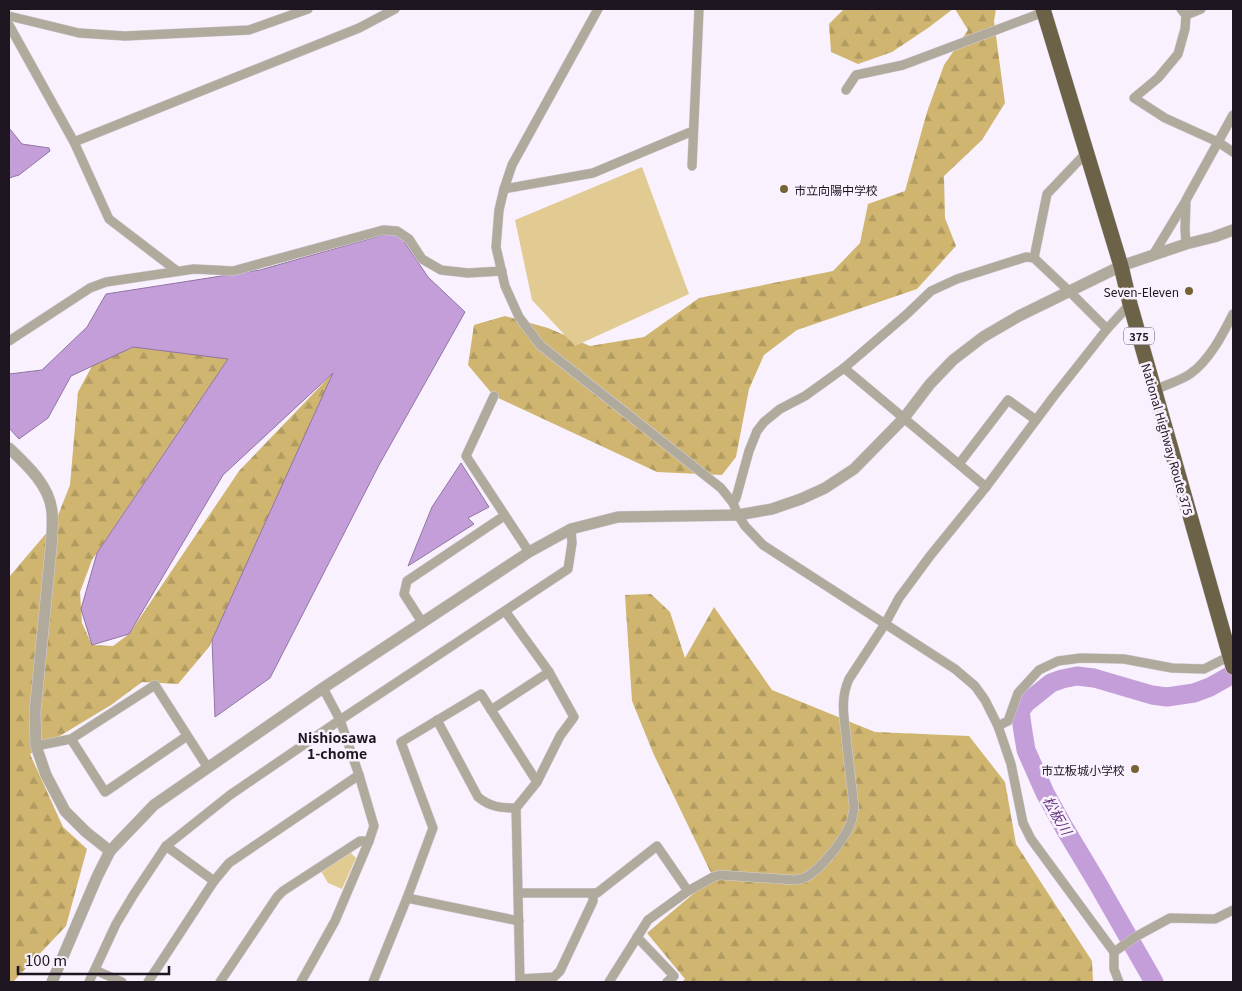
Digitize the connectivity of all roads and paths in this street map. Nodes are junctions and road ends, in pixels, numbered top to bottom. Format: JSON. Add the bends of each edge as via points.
{"nodes":[{"id":1,"x":308,"y":9,"type":"edge"},
{"id":2,"x":395,"y":9,"type":"edge"},
{"id":3,"x":598,"y":9,"type":"edge"},
{"id":4,"x":699,"y":9,"type":"edge"},
{"id":5,"x":1201,"y":9,"type":"edge"},
{"id":6,"x":1044,"y":10,"type":"edge"},
{"id":7,"x":1184,"y":12,"type":"edge"},
{"id":8,"x":9,"y":16,"type":"edge"},
{"id":9,"x":9,"y":25,"type":"edge"},
{"id":10,"x":846,"y":90,"type":"dead end"},
{"id":11,"x":1233,"y":115,"type":"edge"},
{"id":12,"x":694,"y":132,"type":"junction"},
{"id":13,"x":74,"y":142,"type":"junction"},
{"id":14,"x":1218,"y":142,"type":"junction"},
{"id":15,"x":1233,"y":152,"type":"edge"},
{"id":16,"x":1086,"y":153,"type":"junction"},
{"id":17,"x":692,"y":166,"type":"dead end"},
{"id":18,"x":504,"y":189,"type":"junction"},
{"id":19,"x":1186,"y":200,"type":"junction"},
{"id":20,"x":1233,"y":230,"type":"edge"},
{"id":21,"x":1186,"y":244,"type":"junction"},
{"id":22,"x":1153,"y":255,"type":"junction"},
{"id":23,"x":1034,"y":258,"type":"junction"},
{"id":24,"x":1121,"y":266,"type":"junction"},
{"id":25,"x":177,"y":271,"type":"junction"},
{"id":26,"x":502,"y":272,"type":"junction"},
{"id":27,"x":1070,"y":292,"type":"junction"},
{"id":28,"x":1130,"y":304,"type":"junction"},
{"id":29,"x":1233,"y":314,"type":"edge"},
{"id":30,"x":1108,"y":329,"type":"junction"},
{"id":31,"x":9,"y":341,"type":"edge"},
{"id":32,"x":844,"y":368,"type":"junction"},
{"id":33,"x":1154,"y":390,"type":"junction"},
{"id":34,"x":494,"y":396,"type":"dead end"},
{"id":35,"x":904,"y":418,"type":"junction"},
{"id":36,"x":1036,"y":420,"type":"junction"},
{"id":37,"x":9,"y":448,"type":"edge"},
{"id":38,"x":959,"y":464,"type":"junction"},
{"id":39,"x":986,"y":487,"type":"junction"},
{"id":40,"x":733,"y":503,"type":"junction"},
{"id":41,"x":738,"y":515,"type":"junction"},
{"id":42,"x":504,"y":516,"type":"junction"},
{"id":43,"x":571,"y":530,"type":"junction"},
{"id":44,"x":529,"y":552,"type":"junction"},
{"id":45,"x":505,"y":611,"type":"junction"},
{"id":46,"x":422,"y":622,"type":"junction"},
{"id":47,"x":885,"y":624,"type":"junction"},
{"id":48,"x":1232,"y":661,"type":"edge"},
{"id":49,"x":549,"y":672,"type":"junction"},
{"id":50,"x":323,"y":688,"type":"junction"},
{"id":51,"x":491,"y":710,"type":"junction"},
{"id":52,"x":340,"y":720,"type":"junction"},
{"id":53,"x":437,"y":720,"type":"junction"},
{"id":54,"x":998,"y":726,"type":"junction"},
{"id":55,"x":187,"y":736,"type":"junction"},
{"id":56,"x":71,"y":739,"type":"junction"},
{"id":57,"x":36,"y":746,"type":"junction"},
{"id":58,"x":208,"y":768,"type":"junction"},
{"id":59,"x":359,"y":775,"type":"junction"},
{"id":60,"x":537,"y":782,"type":"junction"},
{"id":61,"x":516,"y":808,"type":"junction"},
{"id":62,"x":369,"y":841,"type":"junction"},
{"id":63,"x":166,"y":846,"type":"junction"},
{"id":64,"x":110,"y":850,"type":"junction"},
{"id":65,"x":214,"y":881,"type":"junction"},
{"id":66,"x":688,"y":892,"type":"junction"},
{"id":67,"x":518,"y":893,"type":"junction"},
{"id":68,"x":593,"y":893,"type":"junction"},
{"id":69,"x":408,"y":898,"type":"junction"},
{"id":70,"x":1233,"y":910,"type":"edge"},
{"id":71,"x":519,"y":921,"type":"junction"},
{"id":72,"x":637,"y":937,"type":"junction"},
{"id":73,"x":1118,"y":949,"type":"junction"},
{"id":74,"x":95,"y":970,"type":"junction"},
{"id":75,"x":520,"y":981,"type":"edge"},
{"id":76,"x":52,"y":982,"type":"edge"},
{"id":77,"x":89,"y":982,"type":"edge"},
{"id":78,"x":122,"y":982,"type":"edge"},
{"id":79,"x":148,"y":982,"type":"edge"},
{"id":80,"x":220,"y":982,"type":"edge"},
{"id":81,"x":300,"y":982,"type":"edge"},
{"id":82,"x":373,"y":982,"type":"edge"},
{"id":83,"x":609,"y":982,"type":"edge"},
{"id":84,"x":668,"y":982,"type":"edge"},
{"id":85,"x":1119,"y":982,"type":"edge"}],
"edges":[{"from":1,"to":8,"type":"street","via":[[249,30],[125,36],[79,33]]},
{"from":2,"to":13,"type":"street","via":[[360,28]]},
{"from":3,"to":18,"type":"street","via":[[512,165]]},
{"from":4,"to":12,"type":"street"},
{"from":5,"to":7,"type":"street"},
{"from":6,"to":10,"type":"street","via":[[903,65],[856,74]]},
{"from":6,"to":16,"type":"highway","name":"National Highway Route 375","number":"375"},
{"from":7,"to":14,"type":"street","via":[[1186,29],[1178,54],[1158,78],[1134,98],[1165,118]]},
{"from":9,"to":13,"type":"street"},
{"from":11,"to":14,"type":"street"},
{"from":12,"to":17,"type":"street"},
{"from":12,"to":18,"type":"street","via":[[593,173]]},
{"from":13,"to":25,"type":"street","via":[[109,219]]},
{"from":14,"to":15,"type":"street"},
{"from":14,"to":19,"type":"street"},
{"from":16,"to":23,"type":"street","via":[[1047,194]]},
{"from":16,"to":24,"type":"highway","name":"National Highway Route 375","number":"375"},
{"from":18,"to":26,"type":"street","via":[[496,247]]},
{"from":19,"to":21,"type":"street"},
{"from":19,"to":22,"type":"street"},
{"from":20,"to":21,"type":"street"},
{"from":21,"to":22,"type":"street"},
{"from":22,"to":24,"type":"street"},
{"from":23,"to":27,"type":"street"},
{"from":23,"to":32,"type":"street","via":[[958,279],[931,291]]},
{"from":24,"to":27,"type":"street"},
{"from":24,"to":28,"type":"highway","name":"National Highway Route 375","number":"375"},
{"from":25,"to":26,"type":"street","via":[[233,271],[383,230],[397,231],[409,239],[422,259],[441,270]]},
{"from":25,"to":31,"type":"street","via":[[106,282],[90,288]]},
{"from":26,"to":40,"type":"street","via":[[504,286],[518,317],[540,345],[720,488]]},
{"from":27,"to":30,"type":"street"},
{"from":27,"to":35,"type":"street","via":[[983,337],[953,360]]},
{"from":28,"to":30,"type":"street"},
{"from":28,"to":33,"type":"highway","name":"National Highway Route 375","number":"375"},
{"from":29,"to":33,"type":"street","via":[[1204,360],[1190,374]]},
{"from":30,"to":36,"type":"street"},
{"from":32,"to":35,"type":"street"},
{"from":32,"to":40,"type":"street","via":[[805,396],[780,408],[764,422],[749,451]]},
{"from":33,"to":48,"type":"highway","name":"National Highway Route 375","number":"375"},
{"from":34,"to":42,"type":"street","via":[[466,456]]},
{"from":35,"to":38,"type":"street"},
{"from":35,"to":41,"type":"street","via":[[854,469],[825,488],[772,510]]},
{"from":36,"to":38,"type":"street","via":[[1008,400]]},
{"from":36,"to":39,"type":"street"},
{"from":37,"to":57,"type":"street","via":[[39,479],[52,510],[53,530],[34,712]]},
{"from":38,"to":39,"type":"street"},
{"from":39,"to":47,"type":"street","via":[[898,598]]},
{"from":40,"to":41,"type":"street"},
{"from":41,"to":43,"type":"street","via":[[618,517]]},
{"from":41,"to":47,"type":"street","via":[[763,545]]},
{"from":42,"to":44,"type":"street"},
{"from":42,"to":46,"type":"street","via":[[407,581],[404,594]]},
{"from":43,"to":44,"type":"street"},
{"from":43,"to":45,"type":"street","via":[[568,569]]},
{"from":44,"to":46,"type":"street"},
{"from":45,"to":49,"type":"street"},
{"from":45,"to":52,"type":"street"},
{"from":46,"to":50,"type":"street"},
{"from":47,"to":54,"type":"street","via":[[955,669],[975,686]]},
{"from":47,"to":66,"type":"street","via":[[845,688],[844,726],[854,808],[849,828],[828,857],[805,878],[720,875]]},
{"from":48,"to":54,"type":"street","via":[[1204,668],[1172,668],[1124,659],[1058,661],[1039,670],[1018,694],[1008,721]]},
{"from":49,"to":51,"type":"street"},
{"from":49,"to":60,"type":"street","via":[[574,717],[560,736]]},
{"from":50,"to":52,"type":"street"},
{"from":50,"to":58,"type":"street"},
{"from":51,"to":53,"type":"street","via":[[481,694]]},
{"from":51,"to":60,"type":"street"},
{"from":52,"to":59,"type":"street"},
{"from":52,"to":63,"type":"street","via":[[230,795]]},
{"from":53,"to":61,"type":"street","via":[[478,797],[497,807]]},
{"from":53,"to":69,"type":"street","via":[[401,742],[433,828]]},
{"from":54,"to":73,"type":"street","via":[[1011,764],[1022,823],[1031,839]]},
{"from":55,"to":56,"type":"street","via":[[155,685]]},
{"from":55,"to":56,"type":"street","via":[[105,792]]},
{"from":55,"to":58,"type":"street"},
{"from":56,"to":57,"type":"street"},
{"from":57,"to":64,"type":"street","via":[[46,775],[65,811]]},
{"from":58,"to":64,"type":"street","via":[[154,805]]},
{"from":59,"to":62,"type":"street","via":[[374,826]]},
{"from":59,"to":65,"type":"street","via":[[229,863]]},
{"from":60,"to":61,"type":"street"},
{"from":61,"to":67,"type":"street"},
{"from":62,"to":80,"type":"street","via":[[360,841],[283,891]]},
{"from":62,"to":81,"type":"street","via":[[334,922]]},
{"from":63,"to":65,"type":"street"},
{"from":63,"to":74,"type":"street","via":[[116,924]]},
{"from":64,"to":76,"type":"street"},
{"from":65,"to":79,"type":"street"},
{"from":66,"to":68,"type":"street","via":[[658,846]]},
{"from":66,"to":72,"type":"street","via":[[648,920]]},
{"from":67,"to":68,"type":"street"},
{"from":67,"to":71,"type":"street"},
{"from":68,"to":75,"type":"street","via":[[593,901],[560,971],[554,977]]},
{"from":69,"to":71,"type":"street"},
{"from":69,"to":82,"type":"street"},
{"from":70,"to":73,"type":"street","via":[[1214,919],[1170,918]]},
{"from":71,"to":75,"type":"street"},
{"from":72,"to":83,"type":"street"},
{"from":72,"to":84,"type":"street","via":[[674,976]]},
{"from":73,"to":85,"type":"street","via":[[1114,969]]},
{"from":74,"to":77,"type":"street"},
{"from":74,"to":78,"type":"street"}]}
